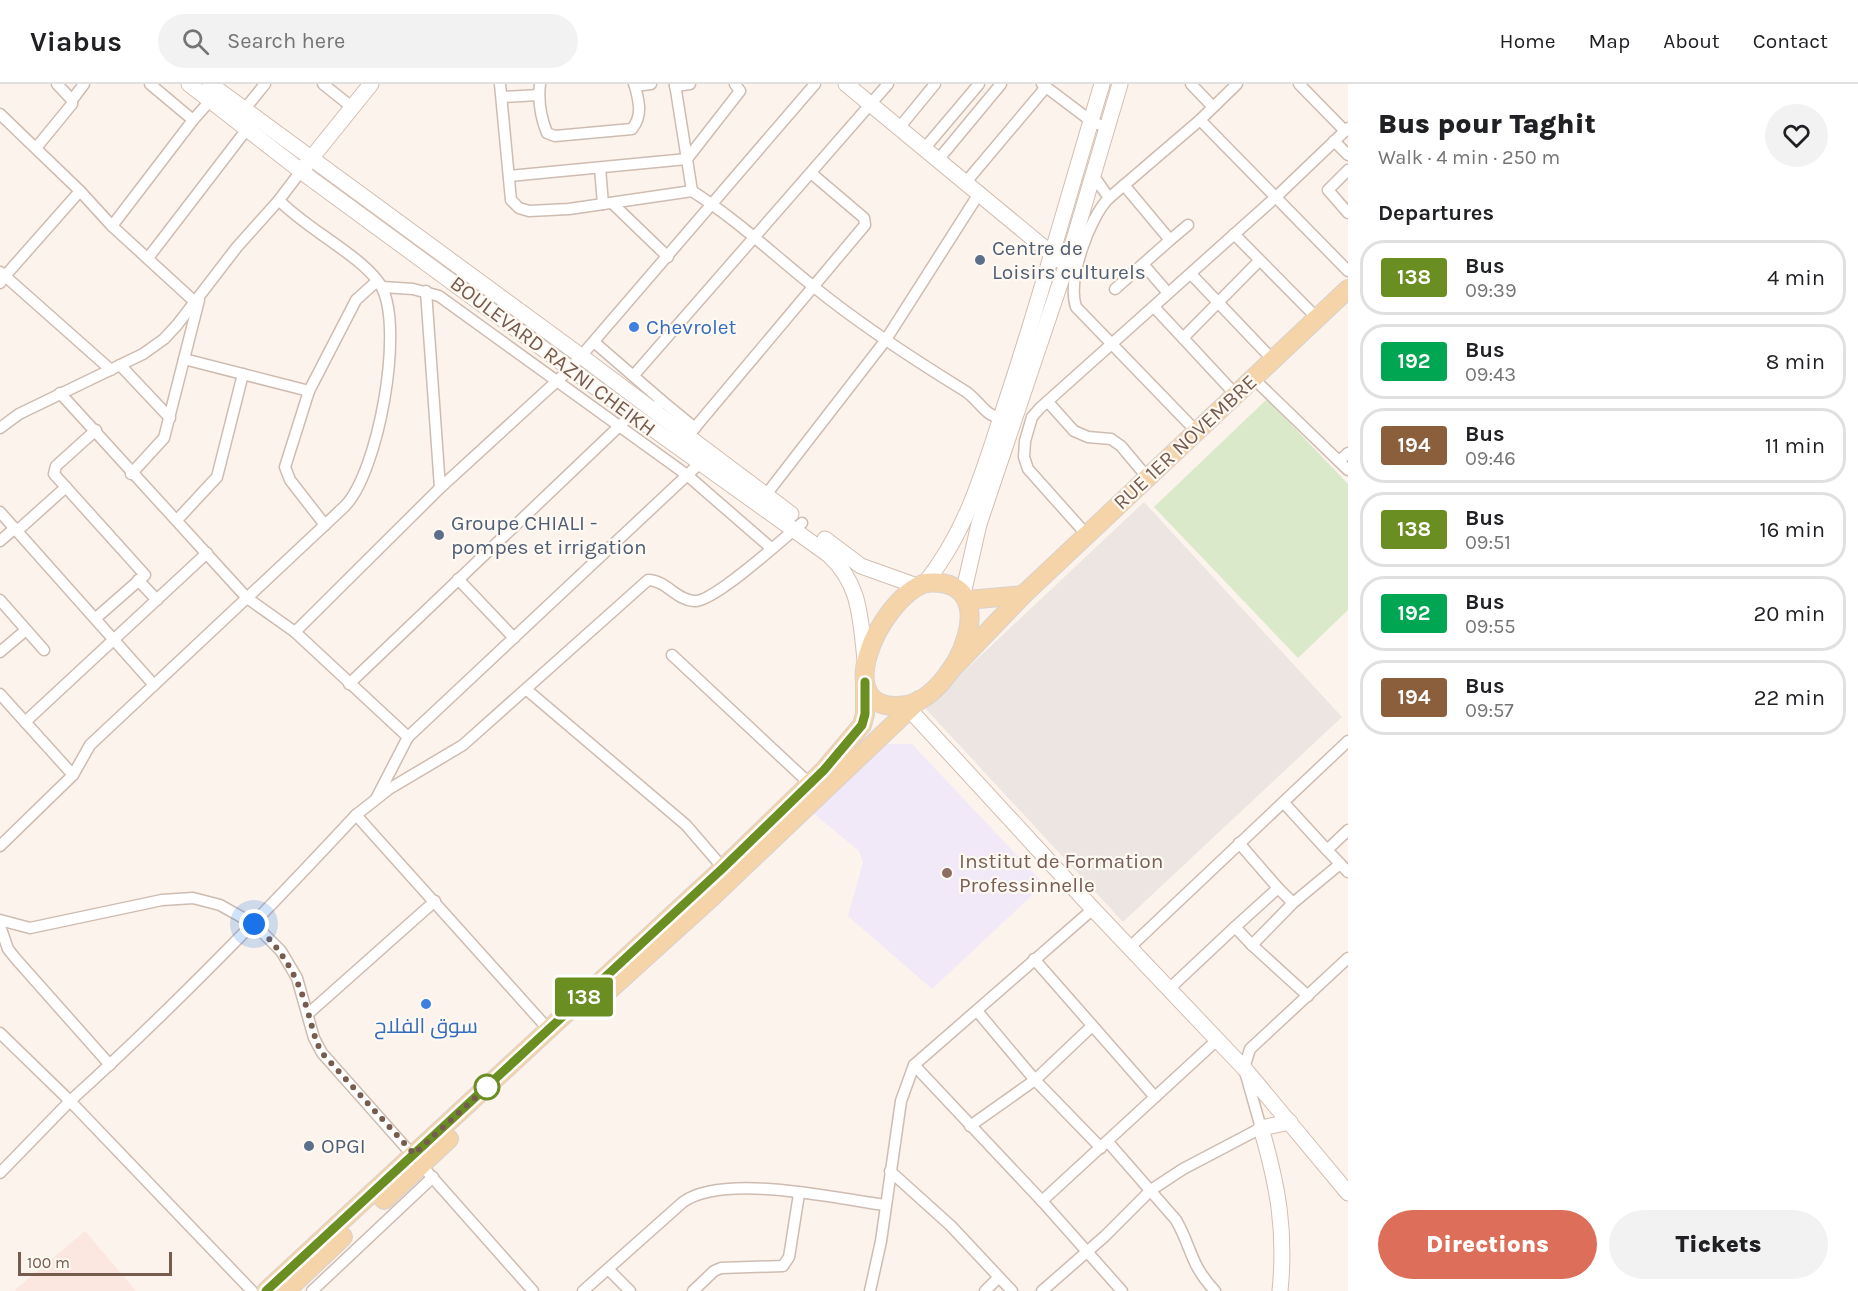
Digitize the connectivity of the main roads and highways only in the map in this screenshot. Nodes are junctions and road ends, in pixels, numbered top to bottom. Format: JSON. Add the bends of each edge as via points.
{"nodes":[{"id":1,"x":189,"y":84,"type":"edge"},
{"id":2,"x":210,"y":84,"type":"edge"},
{"id":3,"x":371,"y":84,"type":"edge"},
{"id":4,"x":1102,"y":84,"type":"edge"},
{"id":5,"x":1119,"y":84,"type":"edge"},
{"id":6,"x":854,"y":87,"type":"edge"},
{"id":7,"x":306,"y":166,"type":"junction"},
{"id":8,"x":1052,"y":257,"type":"junction"},
{"id":9,"x":1067,"y":263,"type":"junction"},
{"id":10,"x":1348,"y":289,"type":"edge"},
{"id":11,"x":798,"y":526,"type":"junction"},
{"id":12,"x":921,"y":584,"type":"junction"},
{"id":13,"x":1023,"y":595,"type":"junction"},
{"id":14,"x":965,"y":597,"type":"junction"},
{"id":15,"x":866,"y":659,"type":"junction"},
{"id":16,"x":949,"y":672,"type":"junction"},
{"id":17,"x":865,"y":682,"type":"junction"},
{"id":18,"x":908,"y":704,"type":"junction"},
{"id":19,"x":1290,"y":1122,"type":"junction"},
{"id":20,"x":423,"y":1165,"type":"junction"},
{"id":21,"x":1348,"y":1193,"type":"edge"},
{"id":22,"x":266,"y":1291,"type":"edge"},
{"id":23,"x":286,"y":1291,"type":"edge"},
{"id":24,"x":1280,"y":1291,"type":"edge"}],
"edges":[{"from":1,"to":7,"type":"main road","name":"BOULEVARD RAZNI CHEIKH","via":[[247,129]]},
{"from":2,"to":7,"type":"main road","name":"BOULEVARD RAZNI CHEIKH"},
{"from":3,"to":7,"type":"main road"},
{"from":4,"to":8,"type":"main road"},
{"from":5,"to":9,"type":"main road"},
{"from":6,"to":8,"type":"main road"},
{"from":7,"to":11,"type":"main road","name":"BOULEVARD RAZNI CHEIKH","via":[[699,464]]},
{"from":7,"to":11,"type":"main road","name":"BOULEVARD RAZNI CHEIKH","via":[[658,406]]},
{"from":8,"to":9,"type":"main road"},
{"from":8,"to":12,"type":"main road","via":[[972,505],[941,562]]},
{"from":9,"to":14,"type":"main road","via":[[980,524]]},
{"from":10,"to":13,"type":"main road","name":"RUE 1ER NOVEMBRE"},
{"from":11,"to":12,"type":"main road","name":"BOULEVARD RAZNI CHEIKH","via":[[861,566]]},
{"from":11,"to":15,"type":"main road","name":"BOULEVARD RAZNI CHEIKH","via":[[850,577]]},
{"from":12,"to":14,"type":"main road","via":[[941,584]]},
{"from":12,"to":15,"type":"main road","via":[[878,627]]},
{"from":13,"to":14,"type":"main road"},
{"from":13,"to":16,"type":"main road","name":"RUE 1ER NOVEMBRE"},
{"from":14,"to":16,"type":"main road","via":[[969,631]]},
{"from":15,"to":17,"type":"main road"},
{"from":16,"to":18,"type":"main road"},
{"from":17,"to":18,"type":"main road","via":[[877,700]]},
{"from":17,"to":20,"type":"main road","via":[[862,725],[824,770],[549,1030]]},
{"from":18,"to":19,"type":"main road"},
{"from":18,"to":20,"type":"main road","via":[[712,897]]},
{"from":19,"to":21,"type":"main road"},
{"from":19,"to":24,"type":"main road","via":[[1261,1128],[1281,1210],[1284,1252]]},
{"from":20,"to":22,"type":"main road"},
{"from":20,"to":23,"type":"main road","via":[[318,1274]]}]}
